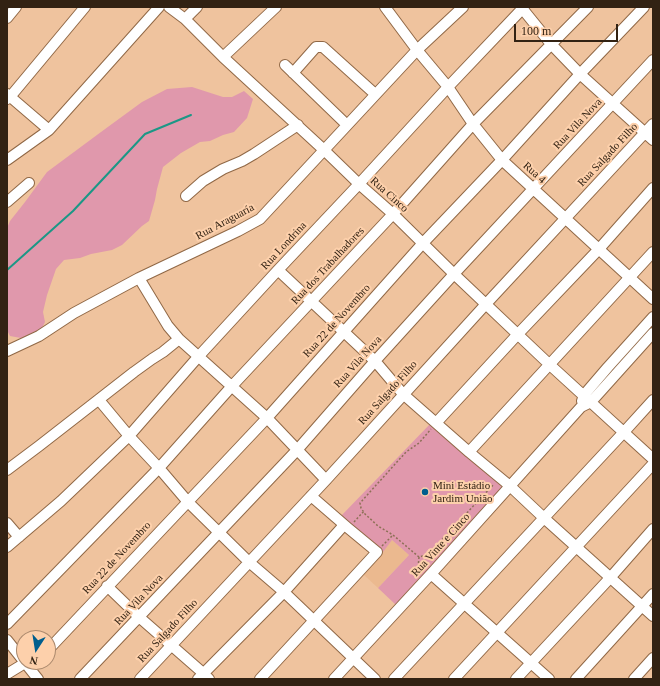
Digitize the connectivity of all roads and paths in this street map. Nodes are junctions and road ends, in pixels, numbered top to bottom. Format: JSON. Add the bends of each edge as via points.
{"nodes":[{"id":1,"x":16,"y":7,"type":"edge"},
{"id":2,"x":85,"y":7,"type":"edge"},
{"id":3,"x":159,"y":7,"type":"edge"},
{"id":4,"x":169,"y":7,"type":"edge"},
{"id":5,"x":197,"y":7,"type":"edge"},
{"id":6,"x":276,"y":7,"type":"edge"},
{"id":7,"x":463,"y":7,"type":"edge"},
{"id":8,"x":588,"y":7,"type":"edge"},
{"id":9,"x":644,"y":7,"type":"edge"},
{"id":10,"x":388,"y":8,"type":"edge"},
{"id":11,"x":523,"y":8,"type":"edge"},
{"id":12,"x":7,"y":18,"type":"edge"},
{"id":13,"x":185,"y":19,"type":"junction"},
{"id":14,"x":551,"y":44,"type":"junction"},
{"id":15,"x":417,"y":50,"type":"junction"},
{"id":16,"x":223,"y":57,"type":"junction"},
{"id":17,"x":653,"y":60,"type":"edge"},
{"id":18,"x":285,"y":65,"type":"dead end"},
{"id":19,"x":293,"y":73,"type":"junction"},
{"id":20,"x":580,"y":74,"type":"junction"},
{"id":21,"x":448,"y":87,"type":"junction"},
{"id":22,"x":375,"y":94,"type":"junction"},
{"id":23,"x":8,"y":96,"type":"edge"},
{"id":24,"x":612,"y":104,"type":"junction"},
{"id":25,"x":473,"y":124,"type":"junction"},
{"id":26,"x":653,"y":124,"type":"edge"},
{"id":27,"x":298,"y":125,"type":"junction"},
{"id":28,"x":347,"y":125,"type":"junction"},
{"id":29,"x":50,"y":130,"type":"junction"},
{"id":30,"x":644,"y":133,"type":"junction"},
{"id":31,"x":653,"y":140,"type":"edge"},
{"id":32,"x":324,"y":150,"type":"junction"},
{"id":33,"x":7,"y":160,"type":"edge"},
{"id":34,"x":502,"y":160,"type":"junction"},
{"id":35,"x":29,"y":183,"type":"dead end"},
{"id":36,"x":359,"y":184,"type":"junction"},
{"id":37,"x":653,"y":188,"type":"edge"},
{"id":38,"x":534,"y":189,"type":"junction"},
{"id":39,"x":186,"y":196,"type":"dead end"},
{"id":40,"x":7,"y":202,"type":"edge"},
{"id":41,"x":393,"y":214,"type":"junction"},
{"id":42,"x":565,"y":218,"type":"junction"},
{"id":43,"x":423,"y":243,"type":"junction"},
{"id":44,"x":599,"y":249,"type":"junction"},
{"id":45,"x":653,"y":252,"type":"edge"},
{"id":46,"x":278,"y":270,"type":"junction"},
{"id":47,"x":454,"y":274,"type":"junction"},
{"id":48,"x":139,"y":278,"type":"junction"},
{"id":49,"x":629,"y":278,"type":"junction"},
{"id":50,"x":653,"y":299,"type":"edge"},
{"id":51,"x":312,"y":301,"type":"junction"},
{"id":52,"x":486,"y":304,"type":"junction"},
{"id":53,"x":653,"y":317,"type":"edge"},
{"id":54,"x":344,"y":332,"type":"junction"},
{"id":55,"x":653,"y":333,"type":"edge"},
{"id":56,"x":518,"y":334,"type":"junction"},
{"id":57,"x":178,"y":339,"type":"junction"},
{"id":58,"x":7,"y":351,"type":"edge"},
{"id":59,"x":198,"y":357,"type":"junction"},
{"id":60,"x":375,"y":361,"type":"junction"},
{"id":61,"x":550,"y":365,"type":"junction"},
{"id":62,"x":232,"y":386,"type":"junction"},
{"id":63,"x":403,"y":394,"type":"junction"},
{"id":64,"x":588,"y":399,"type":"junction"},
{"id":65,"x":99,"y":400,"type":"junction"},
{"id":66,"x":653,"y":400,"type":"edge"},
{"id":67,"x":267,"y":418,"type":"junction"},
{"id":68,"x":436,"y":423,"type":"junction"},
{"id":69,"x":624,"y":432,"type":"junction"},
{"id":70,"x":129,"y":436,"type":"junction"},
{"id":71,"x":298,"y":449,"type":"junction"},
{"id":72,"x":469,"y":452,"type":"junction"},
{"id":73,"x":653,"y":459,"type":"edge"},
{"id":74,"x":653,"y":464,"type":"edge"},
{"id":75,"x":159,"y":468,"type":"junction"},
{"id":76,"x":7,"y":470,"type":"edge"},
{"id":77,"x":500,"y":478,"type":"junction"},
{"id":78,"x":326,"y":480,"type":"junction"},
{"id":79,"x":510,"y":486,"type":"junction"},
{"id":80,"x":311,"y":496,"type":"junction"},
{"id":81,"x":188,"y":502,"type":"junction"},
{"id":82,"x":364,"y":511,"type":"junction"},
{"id":83,"x":544,"y":518,"type":"junction"},
{"id":84,"x":7,"y":523,"type":"edge"},
{"id":85,"x":346,"y":526,"type":"junction"},
{"id":86,"x":653,"y":529,"type":"edge"},
{"id":87,"x":219,"y":532,"type":"junction"},
{"id":88,"x":393,"y":535,"type":"junction"},
{"id":89,"x":19,"y":537,"type":"junction"},
{"id":90,"x":576,"y":547,"type":"junction"},
{"id":91,"x":7,"y":548,"type":"edge"},
{"id":92,"x":377,"y":552,"type":"junction"},
{"id":93,"x":419,"y":557,"type":"junction"},
{"id":94,"x":249,"y":562,"type":"junction"},
{"id":95,"x":429,"y":577,"type":"junction"},
{"id":96,"x":610,"y":578,"type":"junction"},
{"id":97,"x":107,"y":586,"type":"junction"},
{"id":98,"x":284,"y":592,"type":"junction"},
{"id":99,"x":653,"y":594,"type":"edge"},
{"id":100,"x":464,"y":604,"type":"junction"},
{"id":101,"x":642,"y":607,"type":"junction"},
{"id":102,"x":653,"y":616,"type":"edge"},
{"id":103,"x":140,"y":617,"type":"junction"},
{"id":104,"x":314,"y":621,"type":"junction"},
{"id":105,"x":7,"y":624,"type":"edge"},
{"id":106,"x":497,"y":633,"type":"junction"},
{"id":107,"x":7,"y":640,"type":"edge"},
{"id":108,"x":56,"y":641,"type":"edge"},
{"id":109,"x":171,"y":645,"type":"junction"},
{"id":110,"x":16,"y":649,"type":"edge"},
{"id":111,"x":353,"y":658,"type":"junction"},
{"id":112,"x":653,"y":658,"type":"edge"},
{"id":113,"x":531,"y":663,"type":"junction"},
{"id":114,"x":18,"y":670,"type":"edge"},
{"id":115,"x":34,"y":670,"type":"edge"},
{"id":116,"x":7,"y":674,"type":"edge"},
{"id":117,"x":203,"y":677,"type":"edge"},
{"id":118,"x":38,"y":679,"type":"edge"},
{"id":119,"x":80,"y":679,"type":"edge"},
{"id":120,"x":140,"y":679,"type":"edge"},
{"id":121,"x":260,"y":679,"type":"edge"},
{"id":122,"x":334,"y":679,"type":"edge"},
{"id":123,"x":375,"y":679,"type":"edge"},
{"id":124,"x":394,"y":679,"type":"edge"},
{"id":125,"x":454,"y":679,"type":"edge"},
{"id":126,"x":516,"y":679,"type":"edge"},
{"id":127,"x":549,"y":679,"type":"edge"},
{"id":128,"x":576,"y":679,"type":"edge"},
{"id":129,"x":634,"y":679,"type":"edge"}],
"edges":[{"from":1,"to":12,"type":"street"},
{"from":2,"to":23,"type":"street"},
{"from":3,"to":29,"type":"street"},
{"from":4,"to":13,"type":"street","name":"Rua Cinco"},
{"from":5,"to":13,"type":"street"},
{"from":6,"to":16,"type":"street"},
{"from":7,"to":15,"type":"street","name":"Rua Araguaría"},
{"from":8,"to":14,"type":"street","name":"Rua dos Trabalhadores"},
{"from":9,"to":20,"type":"street","name":"Rua 22 de Novembro"},
{"from":10,"to":15,"type":"street","name":"Rua 4"},
{"from":11,"to":14,"type":"street"},
{"from":11,"to":21,"type":"street","name":"Rua Londrina"},
{"from":13,"to":16,"type":"street","name":"Rua Cinco"},
{"from":14,"to":20,"type":"street"},
{"from":14,"to":25,"type":"street","name":"Rua dos Trabalhadores"},
{"from":15,"to":21,"type":"street","name":"Rua 4"},
{"from":15,"to":22,"type":"street","name":"Rua Araguaría"},
{"from":16,"to":27,"type":"street","name":"Rua Cinco"},
{"from":17,"to":24,"type":"street","name":"Rua Vila Nova"},
{"from":18,"to":19,"type":"street"},
{"from":19,"to":22,"type":"street","via":[[316,47],[320,47]]},
{"from":19,"to":28,"type":"street"},
{"from":20,"to":24,"type":"street"},
{"from":20,"to":34,"type":"street","name":"Rua 22 de Novembro"},
{"from":21,"to":25,"type":"street","name":"Rua 4"},
{"from":21,"to":36,"type":"street","name":"Rua Londrina"},
{"from":22,"to":28,"type":"street","name":"Rua Araguaría"},
{"from":23,"to":29,"type":"street"},
{"from":24,"to":30,"type":"street"},
{"from":24,"to":38,"type":"street","name":"Rua Vila Nova"},
{"from":25,"to":34,"type":"street","name":"Rua 4"},
{"from":25,"to":41,"type":"street","name":"Rua dos Trabalhadores"},
{"from":26,"to":30,"type":"street","name":"Rua Salgado Filho"},
{"from":27,"to":32,"type":"street","name":"Rua Cinco"},
{"from":27,"to":39,"type":"street","via":[[254,154],[203,181]]},
{"from":28,"to":32,"type":"street","name":"Rua Araguaría"},
{"from":29,"to":33,"type":"street"},
{"from":30,"to":31,"type":"street"},
{"from":30,"to":42,"type":"street","name":"Rua Salgado Filho"},
{"from":32,"to":36,"type":"street","name":"Rua Cinco"},
{"from":32,"to":48,"type":"street","name":"Rua Araguaría","via":[[260,218]]},
{"from":34,"to":38,"type":"street","name":"Rua 4"},
{"from":34,"to":43,"type":"street","name":"Rua 22 de Novembro"},
{"from":35,"to":40,"type":"street"},
{"from":36,"to":41,"type":"street","name":"Rua Cinco"},
{"from":36,"to":46,"type":"street","name":"Rua Londrina"},
{"from":37,"to":44,"type":"street"},
{"from":38,"to":42,"type":"street","name":"Rua 4"},
{"from":38,"to":47,"type":"street","name":"Rua Vila Nova"},
{"from":41,"to":43,"type":"street","name":"Rua Cinco"},
{"from":41,"to":51,"type":"street","name":"Rua dos Trabalhadores"},
{"from":42,"to":44,"type":"street","name":"Rua 4"},
{"from":42,"to":52,"type":"street","name":"Rua Salgado Filho"},
{"from":43,"to":47,"type":"street","name":"Rua Cinco"},
{"from":43,"to":54,"type":"street","name":"Rua 22 de Novembro"},
{"from":44,"to":49,"type":"street","name":"Rua 4"},
{"from":44,"to":56,"type":"street"},
{"from":45,"to":49,"type":"street"},
{"from":46,"to":51,"type":"street"},
{"from":46,"to":59,"type":"street","name":"Rua Londrina"},
{"from":47,"to":52,"type":"street","name":"Rua Cinco"},
{"from":47,"to":60,"type":"street","name":"Rua Vila Nova"},
{"from":48,"to":57,"type":"street"},
{"from":48,"to":58,"type":"street","name":"Rua Araguaría","via":[[74,313],[39,336]]},
{"from":49,"to":50,"type":"street","name":"Rua 4"},
{"from":49,"to":61,"type":"street"},
{"from":51,"to":54,"type":"street"},
{"from":51,"to":62,"type":"street","name":"Rua dos Trabalhadores"},
{"from":52,"to":56,"type":"street","name":"Rua Cinco"},
{"from":52,"to":63,"type":"street","name":"Rua Salgado Filho"},
{"from":53,"to":64,"type":"street","name":"Rua Vinte e Cinco","via":[[608,367]]},
{"from":54,"to":60,"type":"street"},
{"from":54,"to":67,"type":"street","name":"Rua 22 de Novembro"},
{"from":55,"to":64,"type":"street","name":"Rua Vinte e Cinco"},
{"from":56,"to":61,"type":"street","name":"Rua Cinco"},
{"from":56,"to":68,"type":"street"},
{"from":57,"to":59,"type":"street"},
{"from":57,"to":65,"type":"street"},
{"from":59,"to":62,"type":"street"},
{"from":59,"to":70,"type":"street","name":"Rua Londrina"},
{"from":60,"to":63,"type":"street"},
{"from":60,"to":71,"type":"street","name":"Rua Vila Nova"},
{"from":61,"to":64,"type":"street","name":"Rua Cinco"},
{"from":61,"to":72,"type":"street"},
{"from":62,"to":67,"type":"street"},
{"from":62,"to":75,"type":"street","name":"Rua dos Trabalhadores"},
{"from":63,"to":68,"type":"street"},
{"from":63,"to":78,"type":"street","name":"Rua Salgado Filho"},
{"from":64,"to":69,"type":"street","name":"Rua Cinco"},
{"from":64,"to":79,"type":"street","name":"Rua Vinte e Cinco"},
{"from":65,"to":70,"type":"street"},
{"from":65,"to":76,"type":"street"},
{"from":66,"to":69,"type":"street"},
{"from":67,"to":71,"type":"street"},
{"from":67,"to":81,"type":"street","name":"Rua 22 de Novembro"},
{"from":68,"to":72,"type":"street"},
{"from":68,"to":82,"type":"path","via":[[420,443],[406,452],[363,499],[360,503]]},
{"from":69,"to":73,"type":"street","name":"Rua Cinco"},
{"from":69,"to":83,"type":"street"},
{"from":70,"to":75,"type":"street"},
{"from":70,"to":89,"type":"street","name":"Rua Londrina"},
{"from":71,"to":78,"type":"street"},
{"from":71,"to":87,"type":"street","name":"Rua Vila Nova"},
{"from":72,"to":77,"type":"street"},
{"from":74,"to":90,"type":"street"},
{"from":75,"to":81,"type":"street"},
{"from":75,"to":105,"type":"street","name":"Rua dos Trabalhadores"},
{"from":77,"to":79,"type":"street"},
{"from":77,"to":93,"type":"path","via":[[433,549]]},
{"from":78,"to":80,"type":"street","name":"Rua Salgado Filho"},
{"from":79,"to":83,"type":"street"},
{"from":79,"to":95,"type":"street","name":"Rua Vinte e Cinco"},
{"from":80,"to":85,"type":"street"},
{"from":80,"to":94,"type":"street","name":"Rua Salgado Filho"},
{"from":81,"to":87,"type":"street"},
{"from":81,"to":97,"type":"street","name":"Rua 22 de Novembro"},
{"from":82,"to":85,"type":"path"},
{"from":82,"to":88,"type":"path","via":[[378,526]]},
{"from":83,"to":90,"type":"street"},
{"from":83,"to":100,"type":"street"},
{"from":84,"to":89,"type":"street"},
{"from":85,"to":92,"type":"street"},
{"from":85,"to":98,"type":"street"},
{"from":86,"to":96,"type":"street"},
{"from":87,"to":94,"type":"street"},
{"from":87,"to":103,"type":"street","name":"Rua Vila Nova"},
{"from":88,"to":92,"type":"path"},
{"from":88,"to":93,"type":"path"},
{"from":89,"to":91,"type":"street","name":"Rua Londrina"},
{"from":90,"to":96,"type":"street"},
{"from":90,"to":106,"type":"street"},
{"from":92,"to":104,"type":"street"},
{"from":93,"to":95,"type":"path","via":[[419,572]]},
{"from":94,"to":98,"type":"street"},
{"from":94,"to":109,"type":"street","name":"Rua Salgado Filho"},
{"from":95,"to":100,"type":"street"},
{"from":95,"to":111,"type":"street","name":"Rua Vinte e Cinco"},
{"from":96,"to":101,"type":"street"},
{"from":96,"to":113,"type":"street"},
{"from":97,"to":103,"type":"street"},
{"from":97,"to":108,"type":"street","name":"Rua 22 de Novembro"},
{"from":98,"to":104,"type":"street"},
{"from":98,"to":117,"type":"street"},
{"from":99,"to":101,"type":"street"},
{"from":100,"to":106,"type":"street"},
{"from":100,"to":124,"type":"street"},
{"from":101,"to":102,"type":"street"},
{"from":101,"to":128,"type":"street"},
{"from":103,"to":109,"type":"street"},
{"from":103,"to":119,"type":"street","name":"Rua Vila Nova"},
{"from":104,"to":111,"type":"street"},
{"from":104,"to":121,"type":"street"},
{"from":106,"to":113,"type":"street"},
{"from":106,"to":125,"type":"street"},
{"from":107,"to":110,"type":"street"},
{"from":109,"to":117,"type":"street"},
{"from":109,"to":120,"type":"street","name":"Rua Salgado Filho"},
{"from":111,"to":122,"type":"street","name":"Rua Vinte e Cinco"},
{"from":111,"to":123,"type":"street"},
{"from":112,"to":129,"type":"street"},
{"from":113,"to":126,"type":"street"},
{"from":113,"to":127,"type":"street"},
{"from":114,"to":116,"type":"street"},
{"from":115,"to":118,"type":"street"}]}
